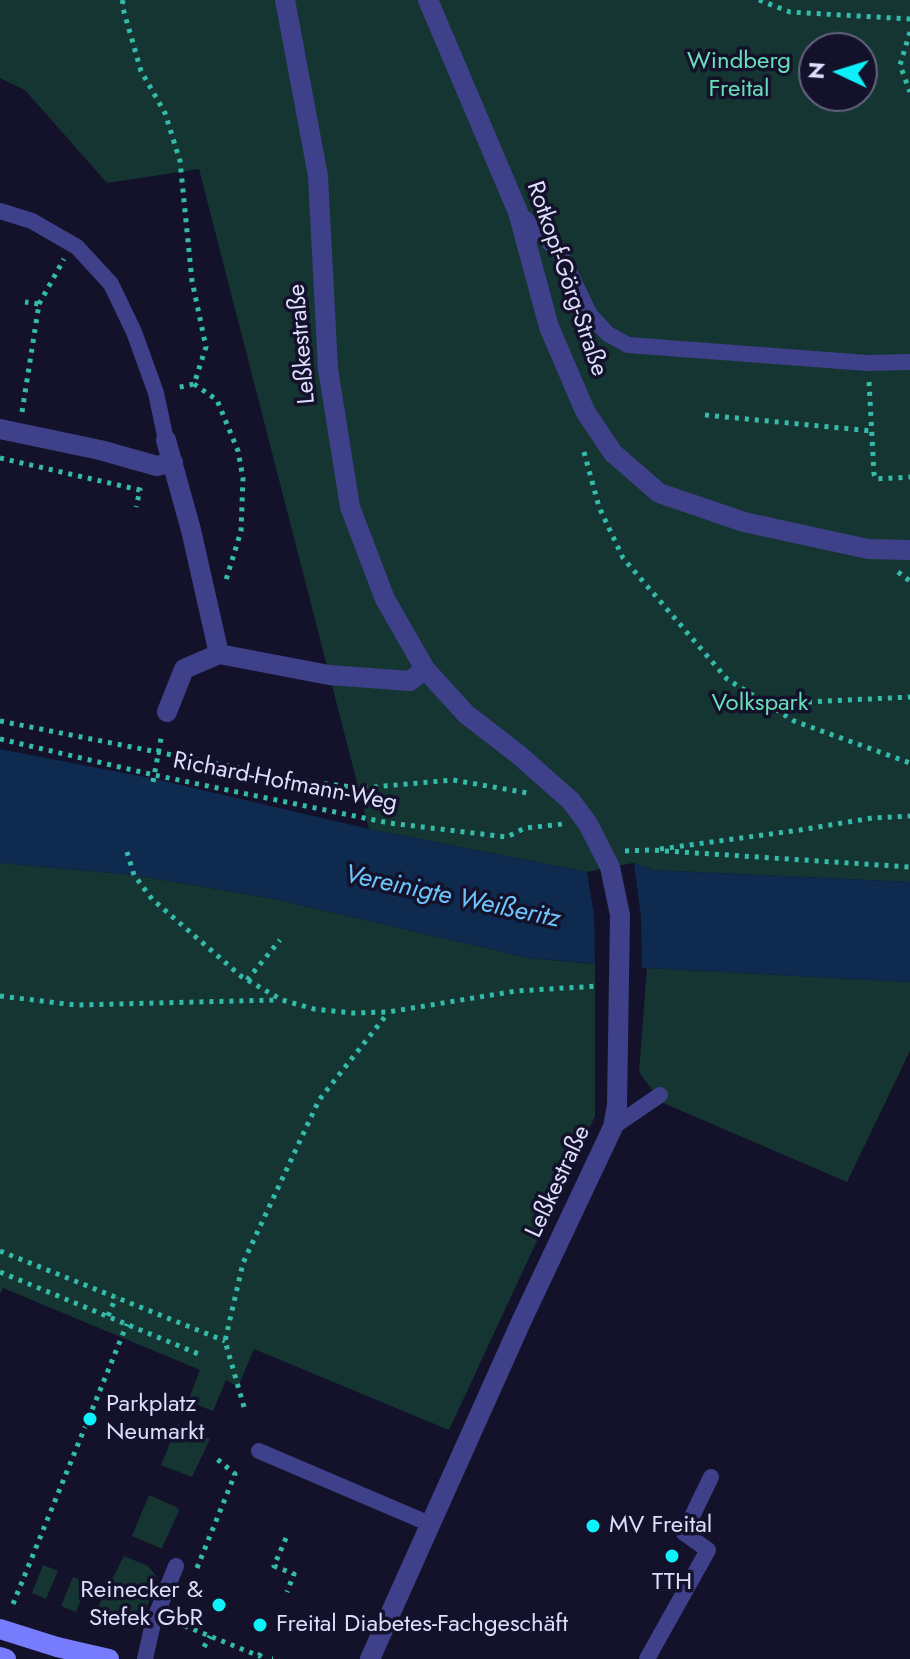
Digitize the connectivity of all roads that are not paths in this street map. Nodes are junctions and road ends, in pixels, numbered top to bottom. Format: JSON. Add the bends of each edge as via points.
{"nodes":[{"id":1,"x":285,"y":0,"type":"edge"},
{"id":2,"x":428,"y":0,"type":"edge"},
{"id":3,"x":0,"y":211,"type":"edge"},
{"id":4,"x":518,"y":212,"type":"junction"},
{"id":5,"x":910,"y":362,"type":"edge"},
{"id":6,"x":9,"y":431,"type":"edge"},
{"id":7,"x":166,"y":440,"type":"joint"},
{"id":8,"x":173,"y":462,"type":"junction"},
{"id":9,"x":910,"y":550,"type":"edge"},
{"id":10,"x":219,"y":654,"type":"junction"},
{"id":11,"x":425,"y":669,"type":"junction"},
{"id":12,"x":167,"y":712,"type":"road end"},
{"id":13,"x":660,"y":1095,"type":"dead end"},
{"id":14,"x":613,"y":1127,"type":"junction"},
{"id":15,"x":259,"y":1451,"type":"dead end"},
{"id":16,"x":711,"y":1477,"type":"dead end"},
{"id":17,"x":430,"y":1524,"type":"junction"},
{"id":18,"x":176,"y":1566,"type":"dead end"},
{"id":19,"x":0,"y":1629,"type":"edge"},
{"id":20,"x":55,"y":1653,"type":"edge"},
{"id":21,"x":0,"y":1657,"type":"edge"},
{"id":22,"x":6,"y":1659,"type":"edge"},
{"id":23,"x":109,"y":1659,"type":"edge"},
{"id":24,"x":145,"y":1659,"type":"edge"},
{"id":25,"x":370,"y":1659,"type":"edge"},
{"id":26,"x":647,"y":1659,"type":"edge"}],
"edges":[{"from":1,"to":11,"type":"street","name":"Leßkestraße","via":[[318,176],[328,369],[350,507],[385,599]]},
{"from":2,"to":4,"type":"street","name":"Rotkopf-Görg-Straße"},
{"from":3,"to":7,"type":"lane","via":[[32,221],[77,247],[111,284],[156,393]]},
{"from":4,"to":5,"type":"lane","via":[[560,253],[590,315],[628,345]]},
{"from":4,"to":9,"type":"street","name":"Rotkopf-Görg-Straße","via":[[549,327],[585,411],[613,453],[659,493],[744,522],[868,549]]},
{"from":6,"to":8,"type":"street","via":[[157,466]]},
{"from":7,"to":8,"type":"street"},
{"from":8,"to":10,"type":"street"},
{"from":10,"to":11,"type":"street","via":[[329,675],[410,681]]},
{"from":10,"to":12,"type":"street","via":[[184,669]]},
{"from":11,"to":14,"type":"street","name":"Leßkestraße","via":[[466,714],[571,801],[610,867],[620,915]]},
{"from":13,"to":14,"type":"lane"},
{"from":14,"to":17,"type":"street","name":"Leßkestraße"},
{"from":15,"to":17,"type":"lane"},
{"from":16,"to":26,"type":"lane","via":[[684,1533],[708,1550]]},
{"from":17,"to":25,"type":"street","name":"Leßkestraße"},
{"from":18,"to":24,"type":"lane"},
{"from":19,"to":20,"type":"street"},
{"from":20,"to":23,"type":"street"},
{"from":21,"to":22,"type":"street"}]}
